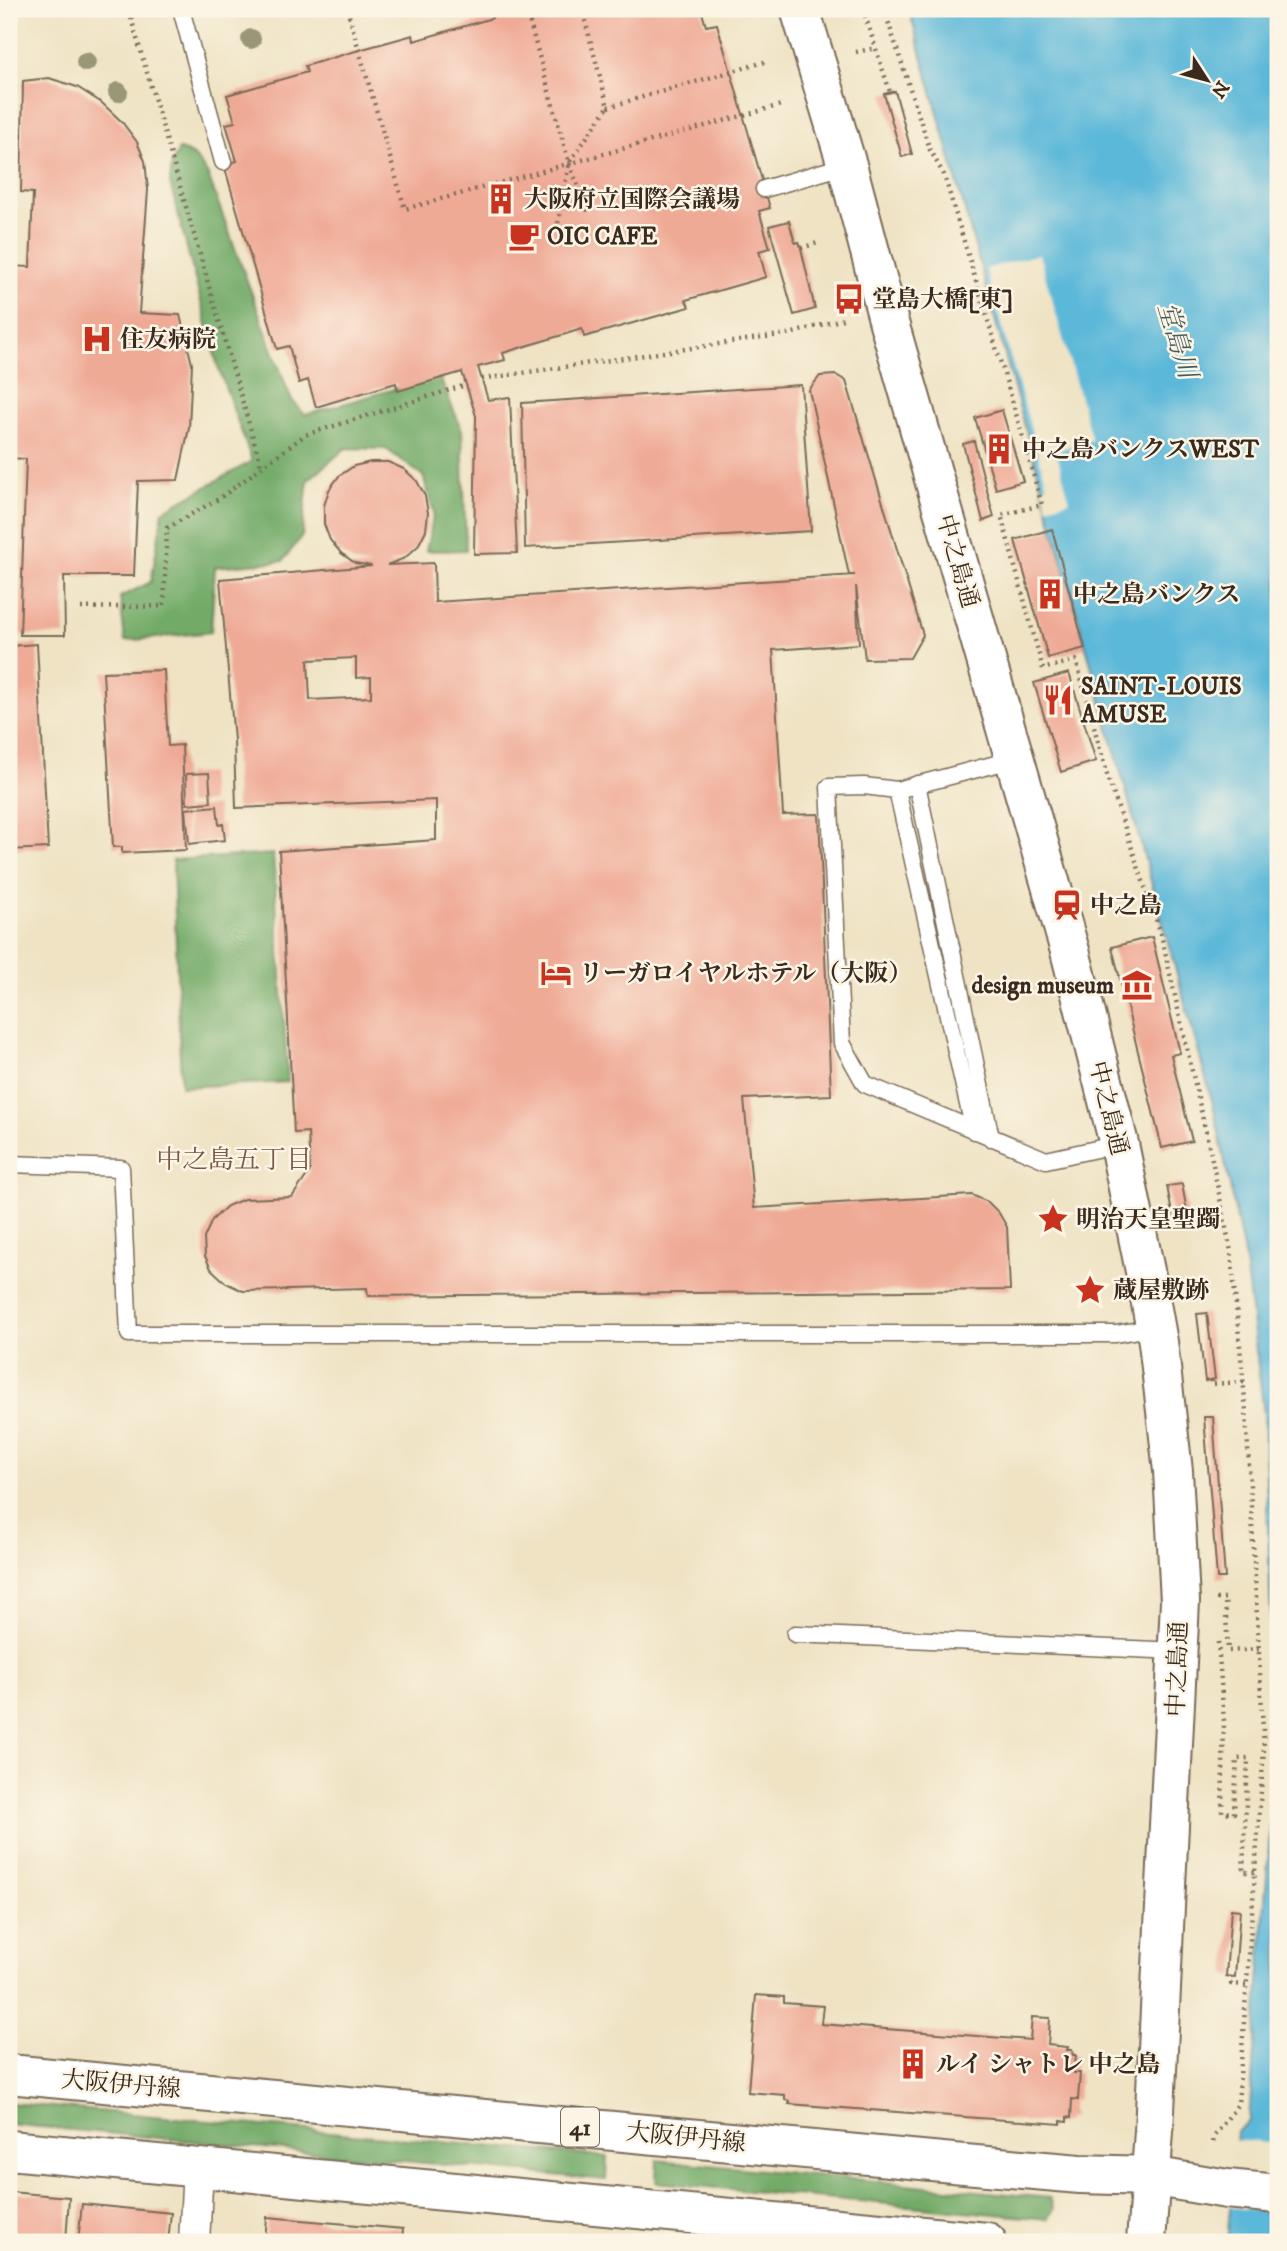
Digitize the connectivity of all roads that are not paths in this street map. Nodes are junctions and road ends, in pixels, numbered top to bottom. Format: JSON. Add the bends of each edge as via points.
{"nodes":[{"id":1,"x":181,"y":9,"type":"edge"},
{"id":2,"x":800,"y":9,"type":"edge"},
{"id":3,"x":223,"y":162,"type":"dead end"},
{"id":4,"x":847,"y":165,"type":"junction"},
{"id":5,"x":765,"y":189,"type":"dead end"},
{"id":6,"x":1016,"y":759,"type":"junction"},
{"id":7,"x":916,"y":784,"type":"junction"},
{"id":8,"x":897,"y":790,"type":"junction"},
{"id":9,"x":974,"y":1130,"type":"junction"},
{"id":10,"x":991,"y":1138,"type":"junction"},
{"id":11,"x":1119,"y":1144,"type":"junction"},
{"id":12,"x":9,"y":1164,"type":"edge"},
{"id":13,"x":1155,"y":1327,"type":"junction"},
{"id":14,"x":795,"y":1634,"type":"dead end"},
{"id":15,"x":1178,"y":1651,"type":"junction"},
{"id":16,"x":9,"y":2074,"type":"edge"},
{"id":17,"x":9,"y":2150,"type":"edge"},
{"id":18,"x":198,"y":2169,"type":"junction"},
{"id":19,"x":1151,"y":2176,"type":"junction"},
{"id":20,"x":1278,"y":2194,"type":"edge"},
{"id":21,"x":194,"y":2242,"type":"edge"},
{"id":22,"x":987,"y":2242,"type":"edge"},
{"id":23,"x":1146,"y":2242,"type":"edge"}],
"edges":[{"from":1,"to":3,"type":"lane"},
{"from":2,"to":4,"type":"street","name":"中之島通"},
{"from":4,"to":5,"type":"lane"},
{"from":4,"to":6,"type":"street","name":"中之島通"},
{"from":6,"to":7,"type":"lane"},
{"from":6,"to":11,"type":"street","name":"中之島通"},
{"from":7,"to":8,"type":"lane"},
{"from":7,"to":10,"type":"lane"},
{"from":8,"to":9,"type":"lane"},
{"from":8,"to":9,"type":"lane","via":[[829,787],[842,1043],[864,1084]]},
{"from":9,"to":10,"type":"lane"},
{"from":10,"to":11,"type":"lane","via":[[1046,1160]]},
{"from":11,"to":13,"type":"street","name":"中之島通"},
{"from":12,"to":13,"type":"lane","via":[[121,1168],[129,1334],[1116,1334]]},
{"from":13,"to":15,"type":"street","name":"中之島通","via":[[1173,1471]]},
{"from":14,"to":15,"type":"lane"},
{"from":15,"to":19,"type":"street","name":"中之島通"},
{"from":16,"to":19,"type":"street","name":"大阪伊丹線","number":"41","via":[[965,2165]]},
{"from":17,"to":18,"type":"street"},
{"from":18,"to":21,"type":"street"},
{"from":18,"to":22,"type":"street"},
{"from":19,"to":20,"type":"street","name":"大阪伊丹線","number":"41"},
{"from":19,"to":23,"type":"street","name":"中之島通"}]}
